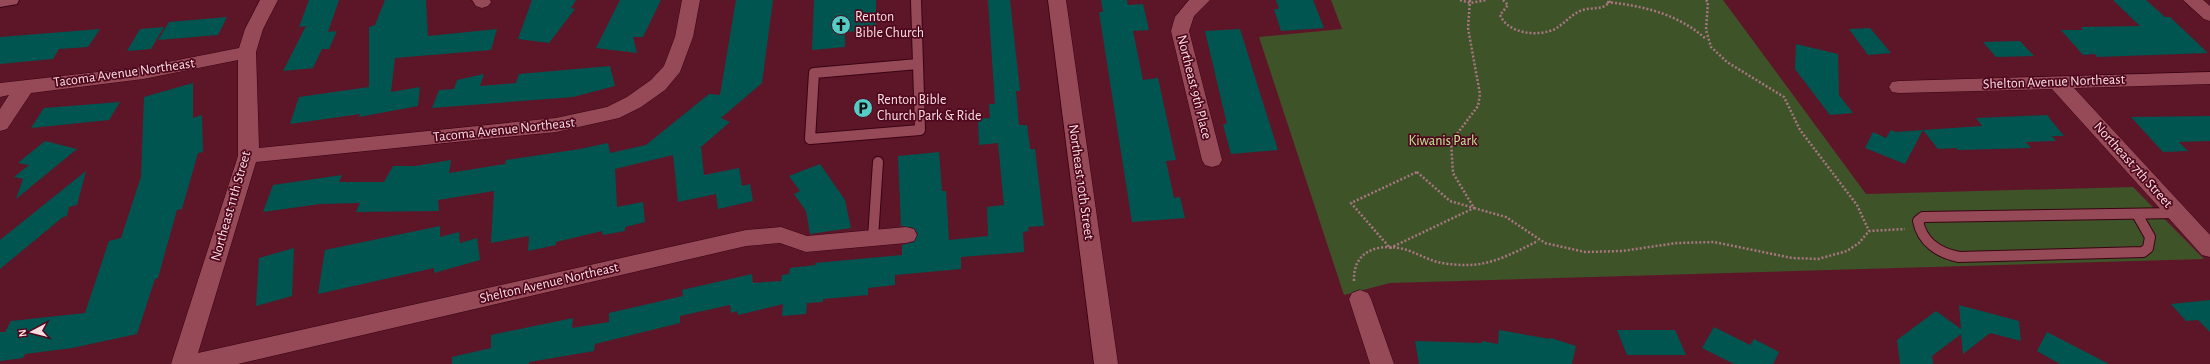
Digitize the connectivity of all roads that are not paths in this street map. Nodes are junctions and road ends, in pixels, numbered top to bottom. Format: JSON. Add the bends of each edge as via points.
{"nodes":[{"id":1,"x":10,"y":0,"type":"edge"},
{"id":2,"x":269,"y":0,"type":"edge"},
{"id":3,"x":691,"y":0,"type":"edge"},
{"id":4,"x":916,"y":0,"type":"edge"},
{"id":5,"x":1057,"y":0,"type":"edge"},
{"id":6,"x":1201,"y":0,"type":"edge"},
{"id":7,"x":2192,"y":0,"type":"edge"},
{"id":8,"x":0,"y":1,"type":"edge"},
{"id":9,"x":2210,"y":15,"type":"edge"},
{"id":10,"x":247,"y":52,"type":"junction"},
{"id":11,"x":918,"y":64,"type":"junction"},
{"id":12,"x":2210,"y":78,"type":"edge"},
{"id":13,"x":2056,"y":81,"type":"junction"},
{"id":14,"x":25,"y":87,"type":"junction"},
{"id":15,"x":1899,"y":87,"type":"dead end"},
{"id":16,"x":0,"y":90,"type":"edge"},
{"id":17,"x":0,"y":124,"type":"edge"},
{"id":18,"x":248,"y":156,"type":"junction"},
{"id":19,"x":1212,"y":160,"type":"dead end"},
{"id":20,"x":878,"y":162,"type":"dead end"},
{"id":21,"x":2137,"y":214,"type":"junction"},
{"id":22,"x":2177,"y":214,"type":"junction"},
{"id":23,"x":906,"y":235,"type":"dead end"},
{"id":24,"x":873,"y":238,"type":"junction"},
{"id":25,"x":2210,"y":249,"type":"edge"},
{"id":26,"x":1360,"y":299,"type":"road end"},
{"id":27,"x":182,"y":364,"type":"edge"},
{"id":28,"x":195,"y":364,"type":"edge"},
{"id":29,"x":1106,"y":364,"type":"edge"},
{"id":30,"x":1382,"y":364,"type":"edge"}],
"edges":[{"from":1,"to":8,"type":"street"},
{"from":2,"to":10,"type":"street","name":"Northeast 11th Street","via":[[254,29]]},
{"from":3,"to":18,"type":"street","name":"Tacoma Avenue Northeast","via":[[684,38],[673,68],[658,85],[634,102],[612,113],[556,125]]},
{"from":4,"to":11,"type":"lane"},
{"from":5,"to":29,"type":"street","name":"Northeast 10th Street"},
{"from":6,"to":19,"type":"street","name":"Northeast 9th Place","via":[[1187,10],[1181,20],[1180,32]]},
{"from":7,"to":9,"type":"street"},
{"from":10,"to":14,"type":"street","name":"Tacoma Avenue Northeast","via":[[143,73]]},
{"from":10,"to":18,"type":"street","name":"Northeast 11th Street","via":[[250,131]]},
{"from":11,"to":11,"type":"lane","via":[[920,130],[810,139],[814,73]]},
{"from":12,"to":13,"type":"street","name":"Shelton Avenue Northeast"},
{"from":13,"to":15,"type":"street","name":"Shelton Avenue Northeast"},
{"from":13,"to":22,"type":"street","name":"Northeast 7th Street"},
{"from":14,"to":16,"type":"street","name":"Tacoma Avenue Northeast"},
{"from":14,"to":17,"type":"street"},
{"from":18,"to":27,"type":"street","name":"Northeast 11th Street"},
{"from":20,"to":24,"type":"lane"},
{"from":21,"to":21,"type":"lane","via":[[1923,217],[1918,221],[1919,228],[1934,248],[1959,257],[2144,252],[2148,248],[2150,237]]},
{"from":21,"to":22,"type":"lane"},
{"from":22,"to":25,"type":"street","name":"Northeast 7th Street"},
{"from":23,"to":24,"type":"street","name":"Shelton Avenue Northeast"},
{"from":24,"to":28,"type":"street","name":"Shelton Avenue Northeast","via":[[806,244],[781,235],[746,238]]},
{"from":26,"to":30,"type":"street"}]}
